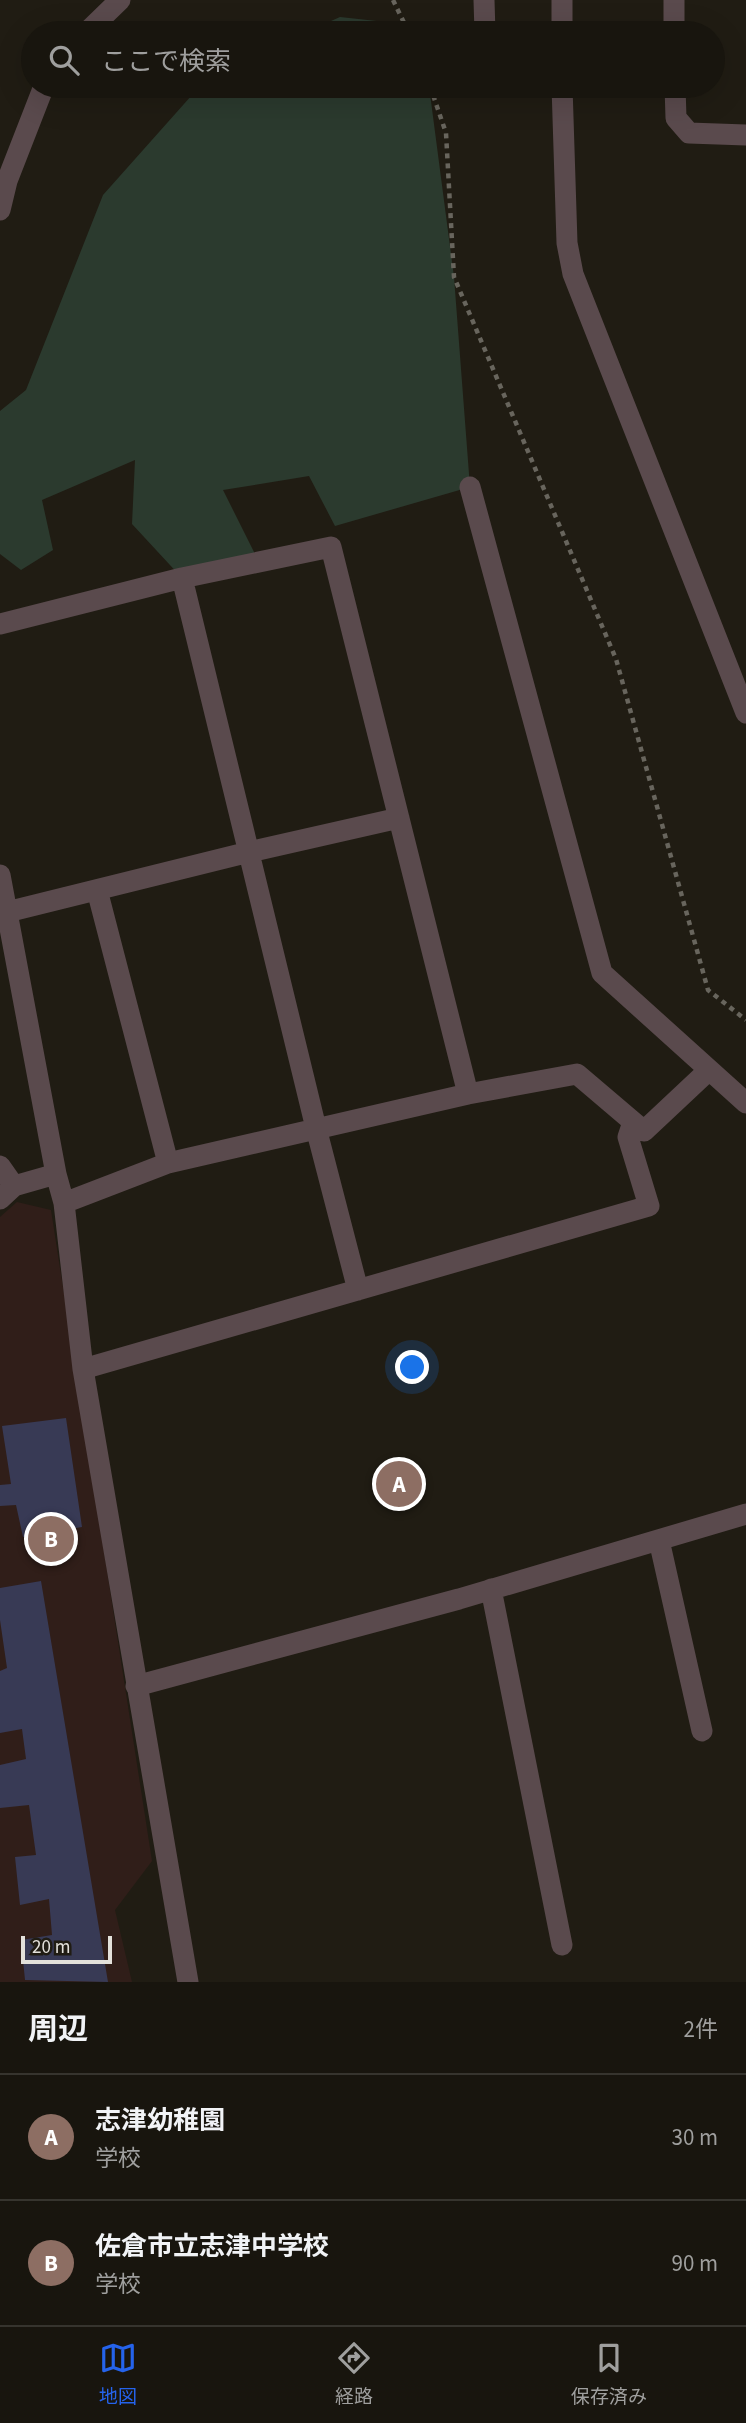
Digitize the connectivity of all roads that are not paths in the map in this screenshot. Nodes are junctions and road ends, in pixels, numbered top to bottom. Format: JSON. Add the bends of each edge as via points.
{"nodes":[{"id":1,"x":120,"y":0,"type":"edge"},
{"id":2,"x":484,"y":0,"type":"edge"},
{"id":3,"x":562,"y":0,"type":"edge"},
{"id":4,"x":674,"y":0,"type":"edge"},
{"id":5,"x":98,"y":21,"type":"edge"},
{"id":6,"x":485,"y":21,"type":"edge"},
{"id":7,"x":562,"y":21,"type":"edge"},
{"id":8,"x":674,"y":21,"type":"edge"},
{"id":9,"x":39,"y":98,"type":"edge"},
{"id":10,"x":562,"y":98,"type":"edge"},
{"id":11,"x":676,"y":98,"type":"edge"},
{"id":12,"x":746,"y":135,"type":"edge"},
{"id":13,"x":0,"y":210,"type":"edge"},
{"id":14,"x":470,"y":487,"type":"dead end"},
{"id":15,"x":182,"y":578,"type":"junction"},
{"id":16,"x":0,"y":624,"type":"edge"},
{"id":17,"x":746,"y":713,"type":"edge"},
{"id":18,"x":399,"y":818,"type":"junction"},
{"id":19,"x":249,"y":852,"type":"junction"},
{"id":20,"x":0,"y":875,"type":"edge"},
{"id":21,"x":97,"y":890,"type":"junction"},
{"id":22,"x":4,"y":915,"type":"edge"},
{"id":23,"x":709,"y":1070,"type":"junction"},
{"id":24,"x":468,"y":1094,"type":"junction"},
{"id":25,"x":746,"y":1103,"type":"edge"},
{"id":26,"x":633,"y":1122,"type":"junction"},
{"id":27,"x":316,"y":1128,"type":"junction"},
{"id":28,"x":168,"y":1163,"type":"junction"},
{"id":29,"x":0,"y":1166,"type":"edge"},
{"id":30,"x":56,"y":1174,"type":"junction"},
{"id":31,"x":7,"y":1192,"type":"edge"},
{"id":32,"x":64,"y":1203,"type":"junction"},
{"id":33,"x":358,"y":1290,"type":"junction"},
{"id":34,"x":83,"y":1369,"type":"junction"},
{"id":35,"x":746,"y":1514,"type":"edge"},
{"id":36,"x":659,"y":1540,"type":"junction"},
{"id":37,"x":491,"y":1589,"type":"junction"},
{"id":38,"x":136,"y":1686,"type":"junction"},
{"id":39,"x":702,"y":1731,"type":"dead end"},
{"id":40,"x":562,"y":1945,"type":"dead end"},
{"id":41,"x":188,"y":1982,"type":"edge"}],
"edges":[{"from":1,"to":5,"type":"street"},
{"from":2,"to":6,"type":"street"},
{"from":3,"to":7,"type":"street"},
{"from":4,"to":8,"type":"street"},
{"from":9,"to":13,"type":"street"},
{"from":10,"to":17,"type":"street","via":[[567,243],[573,274]]},
{"from":11,"to":12,"type":"street","via":[[676,118],[689,133]]},
{"from":14,"to":23,"type":"street","via":[[602,973]]},
{"from":15,"to":16,"type":"street"},
{"from":15,"to":18,"type":"street","via":[[331,547]]},
{"from":15,"to":19,"type":"street"},
{"from":18,"to":19,"type":"street"},
{"from":18,"to":24,"type":"street"},
{"from":19,"to":21,"type":"street"},
{"from":19,"to":27,"type":"street"},
{"from":20,"to":22,"type":"street"},
{"from":21,"to":22,"type":"street"},
{"from":21,"to":28,"type":"street"},
{"from":22,"to":30,"type":"street"},
{"from":23,"to":25,"type":"street"},
{"from":23,"to":26,"type":"street","via":[[644,1131]]},
{"from":24,"to":26,"type":"street","via":[[577,1074]]},
{"from":24,"to":27,"type":"street"},
{"from":26,"to":33,"type":"street","via":[[628,1137],[649,1206]]},
{"from":27,"to":28,"type":"street"},
{"from":27,"to":33,"type":"street"},
{"from":28,"to":32,"type":"street"},
{"from":29,"to":31,"type":"street"},
{"from":30,"to":31,"type":"street"},
{"from":30,"to":32,"type":"street"},
{"from":32,"to":34,"type":"street"},
{"from":33,"to":34,"type":"street"},
{"from":34,"to":38,"type":"street"},
{"from":35,"to":36,"type":"street"},
{"from":36,"to":37,"type":"street"},
{"from":36,"to":39,"type":"street"},
{"from":37,"to":38,"type":"street"},
{"from":37,"to":40,"type":"street"},
{"from":38,"to":41,"type":"street"}]}
